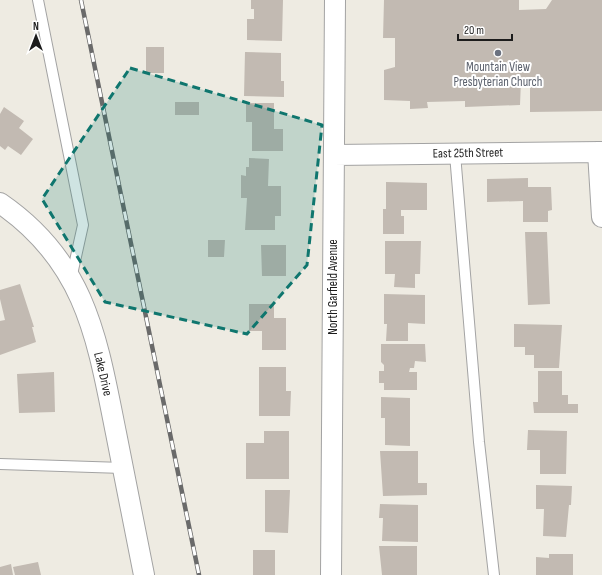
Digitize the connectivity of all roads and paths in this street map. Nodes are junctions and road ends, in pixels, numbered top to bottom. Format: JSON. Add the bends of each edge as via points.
{"nodes":[{"id":1,"x":38,"y":0,"type":"edge"},
{"id":2,"x":335,"y":0,"type":"edge"},
{"id":3,"x":600,"y":152,"type":"edge"},
{"id":4,"x":455,"y":154,"type":"junction"},
{"id":5,"x":334,"y":155,"type":"junction"},
{"id":6,"x":0,"y":203,"type":"edge"},
{"id":7,"x":602,"y":217,"type":"edge"},
{"id":8,"x":71,"y":279,"type":"junction"},
{"id":9,"x":0,"y":464,"type":"edge"},
{"id":10,"x":123,"y":468,"type":"junction"},
{"id":11,"x":144,"y":575,"type":"edge"},
{"id":12,"x":331,"y":575,"type":"edge"},
{"id":13,"x":494,"y":575,"type":"edge"}],
"edges":[{"from":1,"to":8,"type":"lane","via":[[83,225]]},
{"from":2,"to":5,"type":"street","name":"North Garfield Avenue"},
{"from":3,"to":4,"type":"street","name":"East 25th Street"},
{"from":3,"to":7,"type":"street"},
{"from":4,"to":5,"type":"street","name":"East 25th Street"},
{"from":4,"to":13,"type":"lane","via":[[479,442]]},
{"from":5,"to":12,"type":"street","name":"North Garfield Avenue"},
{"from":6,"to":8,"type":"street","name":"Lake Drive","via":[[34,230]]},
{"from":8,"to":10,"type":"street","name":"Lake Drive","via":[[93,327]]},
{"from":9,"to":10,"type":"lane"},
{"from":10,"to":11,"type":"street","name":"Lake Drive"}]}
